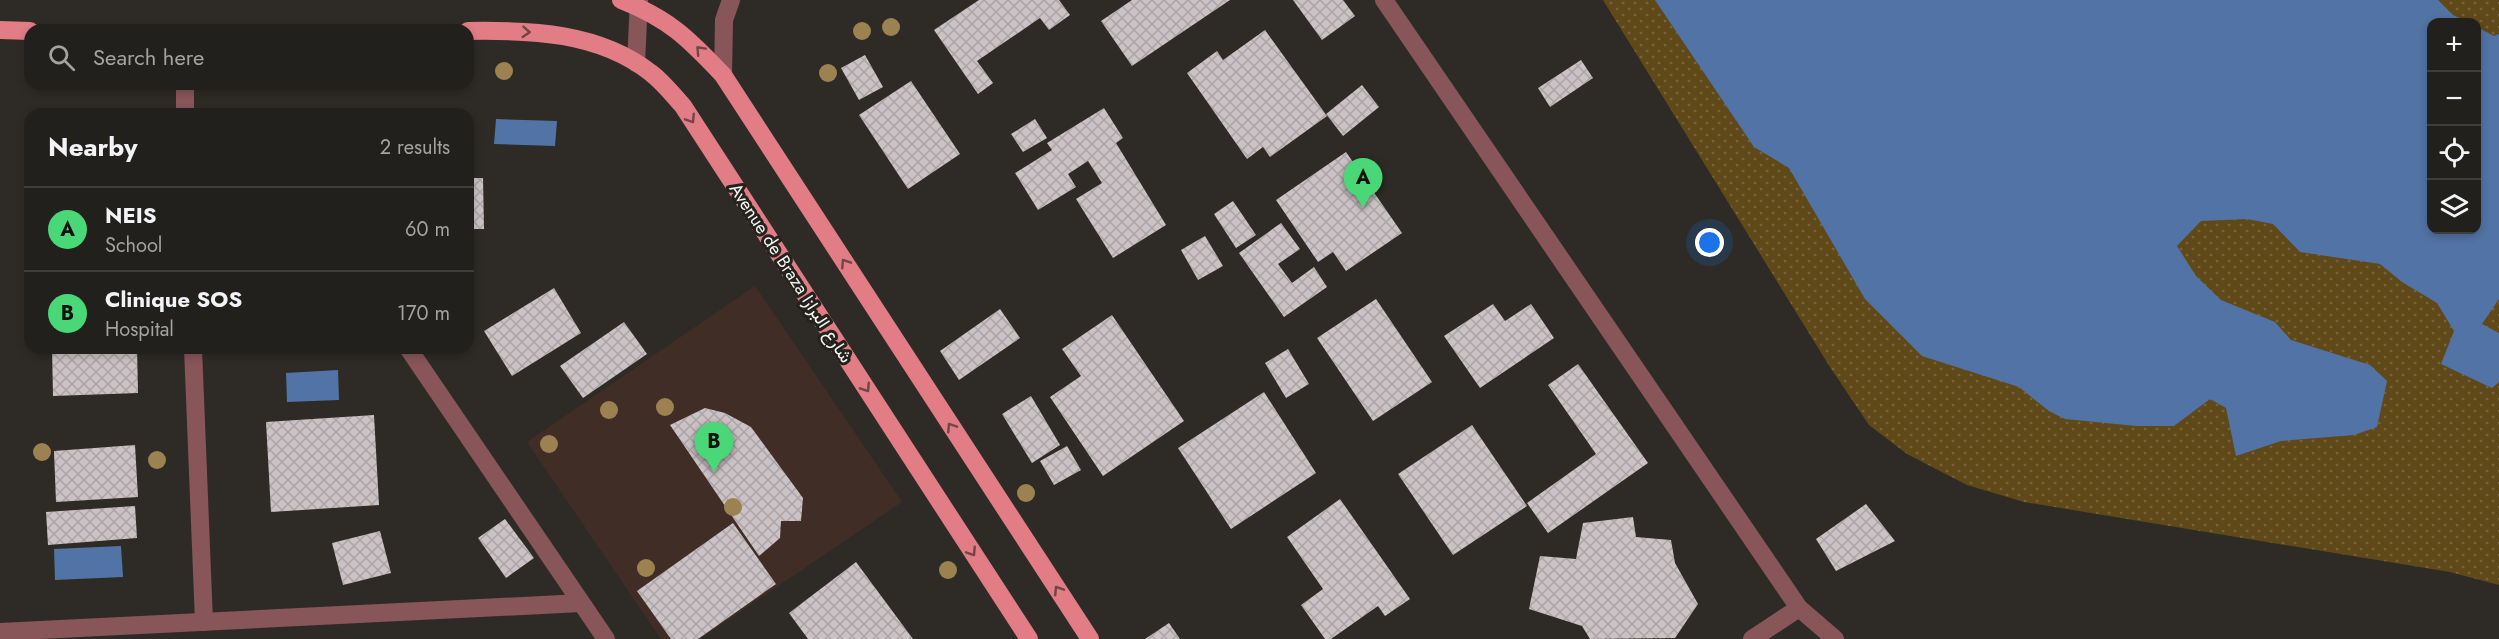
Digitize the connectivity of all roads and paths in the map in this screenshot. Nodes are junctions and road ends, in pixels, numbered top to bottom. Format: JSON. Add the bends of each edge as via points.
{"nodes":[{"id":1,"x":621,"y":0,"type":"edge"},
{"id":2,"x":731,"y":0,"type":"edge"},
{"id":3,"x":1384,"y":0,"type":"edge"},
{"id":4,"x":639,"y":3,"type":"edge"},
{"id":5,"x":0,"y":30,"type":"edge"},
{"id":6,"x":24,"y":31,"type":"edge"},
{"id":7,"x":474,"y":31,"type":"edge"},
{"id":8,"x":636,"y":63,"type":"junction"},
{"id":9,"x":723,"y":75,"type":"junction"},
{"id":10,"x":185,"y":90,"type":"edge"},
{"id":11,"x":185,"y":108,"type":"edge"},
{"id":12,"x":193,"y":354,"type":"edge"},
{"id":13,"x":412,"y":354,"type":"edge"},
{"id":14,"x":581,"y":603,"type":"junction"},
{"id":15,"x":1799,"y":608,"type":"junction"},
{"id":16,"x":204,"y":622,"type":"junction"},
{"id":17,"x":0,"y":632,"type":"edge"},
{"id":18,"x":606,"y":639,"type":"edge"},
{"id":19,"x":1029,"y":639,"type":"edge"},
{"id":20,"x":1090,"y":639,"type":"edge"},
{"id":21,"x":1752,"y":639,"type":"edge"},
{"id":22,"x":1835,"y":639,"type":"edge"}],
"edges":[{"from":1,"to":4,"type":"main road"},
{"from":2,"to":9,"type":"street","via":[[724,20]]},
{"from":3,"to":15,"type":"street"},
{"from":4,"to":8,"type":"street"},
{"from":9,"to":4,"type":"main road","one_way":true,"via":[[685,34]]},
{"from":5,"to":6,"type":"main road"},
{"from":7,"to":8,"type":"main road","name":"Avenue de Braza شارع البرازا","one_way":true,"via":[[560,34],[593,42]]},
{"from":8,"to":19,"type":"main road","name":"Avenue de Braza شارع البرازا","one_way":true,"via":[[683,106]]},
{"from":20,"to":9,"type":"main road","one_way":true},
{"from":10,"to":11,"type":"street"},
{"from":12,"to":16,"type":"street"},
{"from":13,"to":14,"type":"street"},
{"from":14,"to":16,"type":"street"},
{"from":14,"to":18,"type":"street"},
{"from":15,"to":21,"type":"street"},
{"from":15,"to":22,"type":"street"},
{"from":16,"to":17,"type":"street"}]}
